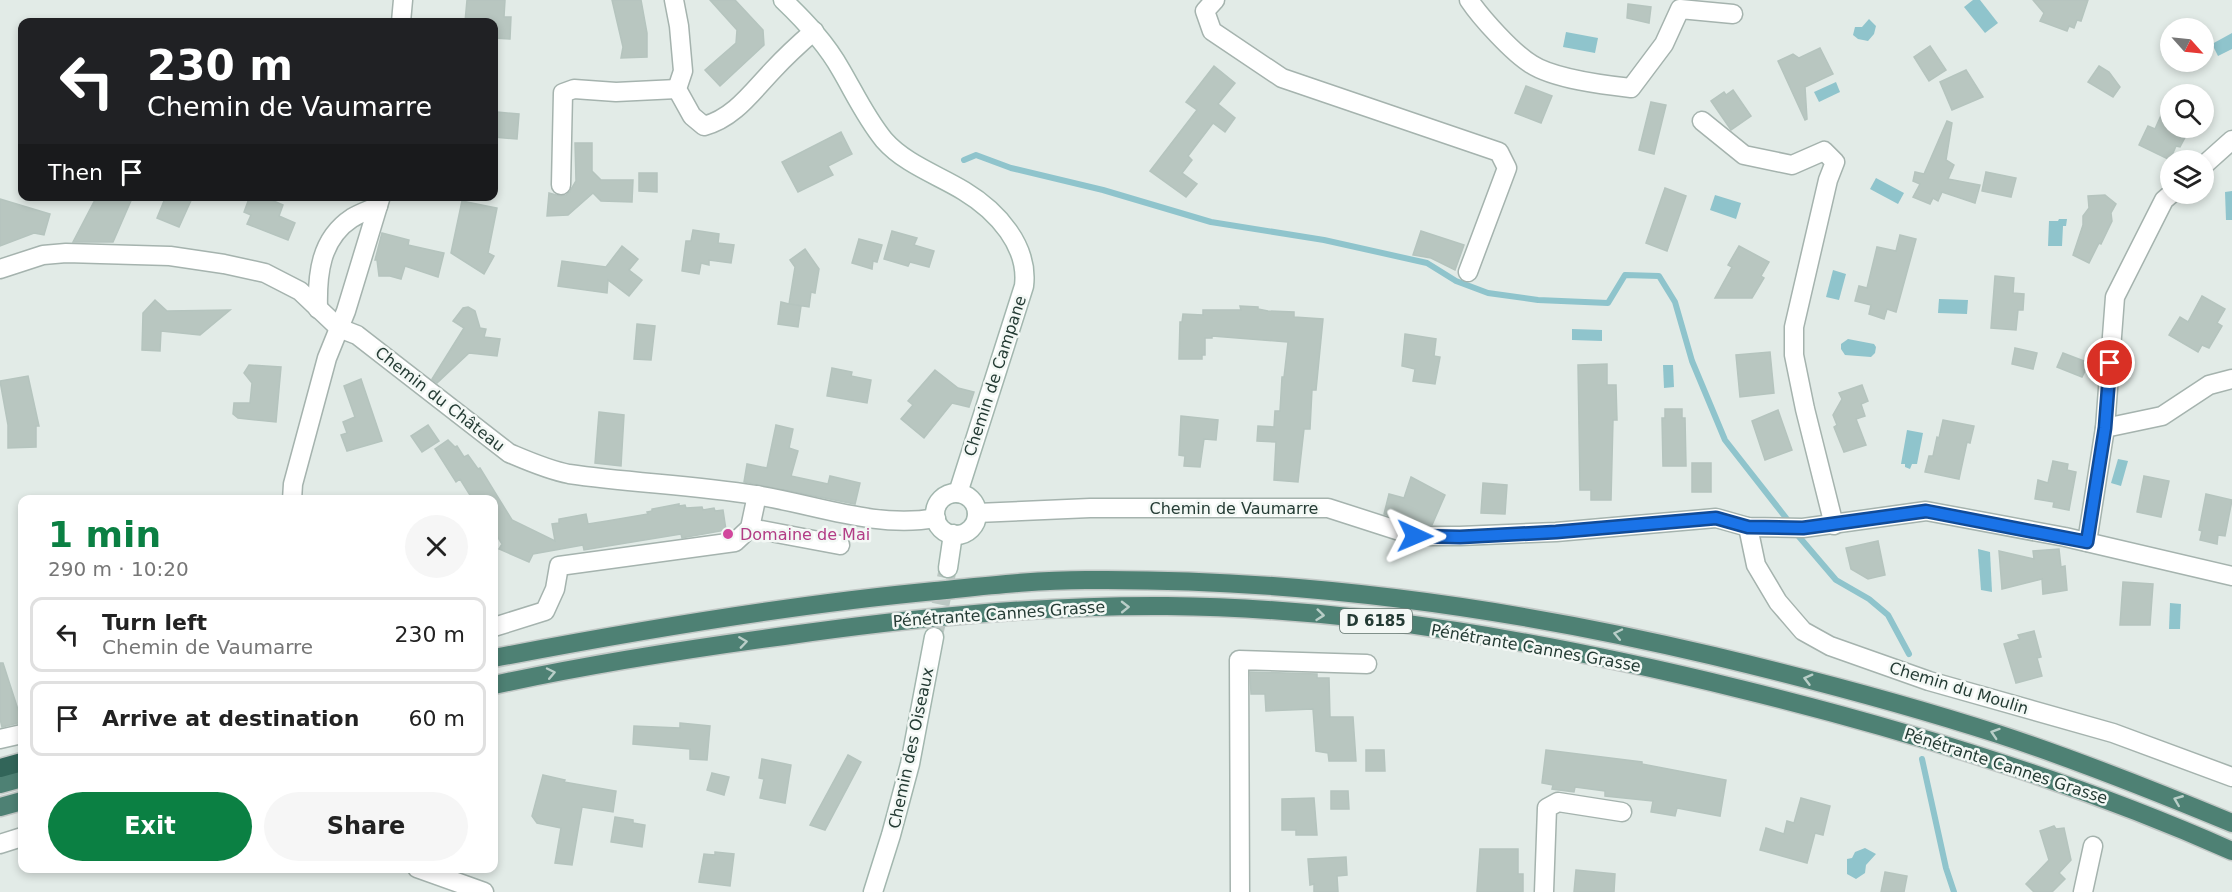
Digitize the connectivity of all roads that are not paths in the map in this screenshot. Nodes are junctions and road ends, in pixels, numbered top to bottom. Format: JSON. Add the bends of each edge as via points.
{"nodes":[{"id":1,"x":403,"y":0,"type":"edge"},
{"id":2,"x":674,"y":0,"type":"edge"},
{"id":3,"x":783,"y":0,"type":"edge"},
{"id":4,"x":1215,"y":0,"type":"edge"},
{"id":5,"x":1469,"y":0,"type":"edge"},
{"id":6,"x":1733,"y":14,"type":"dead end"},
{"id":7,"x":401,"y":18,"type":"edge"},
{"id":8,"x":814,"y":31,"type":"junction"},
{"id":9,"x":677,"y":89,"type":"junction"},
{"id":10,"x":1702,"y":121,"type":"dead end"},
{"id":11,"x":2232,"y":140,"type":"edge"},
{"id":12,"x":2214,"y":156,"type":"edge"},
{"id":13,"x":561,"y":185,"type":"dead end"},
{"id":14,"x":380,"y":201,"type":"edge"},
{"id":15,"x":2162,"y":204,"type":"edge"},
{"id":16,"x":0,"y":269,"type":"edge"},
{"id":17,"x":1468,"y":272,"type":"dead end"},
{"id":18,"x":318,"y":309,"type":"junction"},
{"id":19,"x":339,"y":328,"type":"junction"},
{"id":20,"x":2232,"y":379,"type":"edge"},
{"id":21,"x":2105,"y":428,"type":"junction"},
{"id":22,"x":958,"y":493,"type":"junction"},
{"id":23,"x":292,"y":495,"type":"edge"},
{"id":24,"x":758,"y":495,"type":"junction"},
{"id":25,"x":977,"y":513,"type":"junction"},
{"id":26,"x":936,"y":518,"type":"junction"},
{"id":27,"x":1834,"y":525,"type":"junction"},
{"id":28,"x":1748,"y":527,"type":"junction"},
{"id":29,"x":750,"y":528,"type":"junction"},
{"id":30,"x":953,"y":534,"type":"junction"},
{"id":31,"x":2087,"y":542,"type":"junction"},
{"id":32,"x":840,"y":545,"type":"dead end"},
{"id":33,"x":948,"y":568,"type":"tunnel mouth"},
{"id":34,"x":2232,"y":576,"type":"edge"},
{"id":35,"x":498,"y":626,"type":"edge"},
{"id":36,"x":934,"y":637,"type":"tunnel mouth"},
{"id":37,"x":498,"y":657,"type":"edge"},
{"id":38,"x":1367,"y":664,"type":"dead end"},
{"id":39,"x":498,"y":685,"type":"edge"},
{"id":40,"x":18,"y":735,"type":"edge"},
{"id":41,"x":0,"y":739,"type":"edge"},
{"id":42,"x":18,"y":763,"type":"edge"},
{"id":43,"x":0,"y":768,"type":"edge"},
{"id":44,"x":2232,"y":777,"type":"edge"},
{"id":45,"x":18,"y":779,"type":"edge"},
{"id":46,"x":0,"y":784,"type":"edge"},
{"id":47,"x":18,"y":802,"type":"edge"},
{"id":48,"x":0,"y":807,"type":"edge"},
{"id":49,"x":1622,"y":812,"type":"dead end"},
{"id":50,"x":2232,"y":823,"type":"edge"},
{"id":51,"x":18,"y":838,"type":"edge"},
{"id":52,"x":0,"y":844,"type":"edge"},
{"id":53,"x":2093,"y":846,"type":"dead end"},
{"id":54,"x":2232,"y":851,"type":"edge"},
{"id":55,"x":433,"y":873,"type":"edge"},
{"id":56,"x":461,"y":882,"type":"edge"},
{"id":57,"x":484,"y":892,"type":"edge"},
{"id":58,"x":873,"y":892,"type":"edge"},
{"id":59,"x":1240,"y":892,"type":"edge"},
{"id":60,"x":1544,"y":892,"type":"edge"},
{"id":61,"x":2083,"y":892,"type":"edge"}],
"edges":[{"from":1,"to":7,"type":"street"},
{"from":2,"to":9,"type":"street","via":[[683,70]]},
{"from":3,"to":8,"type":"street","name":"Chemin de Campane"},
{"from":4,"to":17,"type":"street","via":[[1205,11],[1212,31],[1282,78],[1499,152],[1507,168]]},
{"from":5,"to":6,"type":"street","via":[[1530,64],[1548,72],[1631,88],[1664,44],[1680,9]]},
{"from":8,"to":9,"type":"street","via":[[738,108],[717,122],[704,126],[692,116]]},
{"from":8,"to":22,"type":"street","name":"Chemin de Campane","via":[[885,141],[910,161],[980,202],[1009,232],[1020,250],[1026,274],[1020,302]]},
{"from":9,"to":13,"type":"street","via":[[574,89],[563,93]]},
{"from":10,"to":27,"type":"street","via":[[1744,155],[1791,165],[1824,151],[1835,162],[1794,327],[1794,355]]},
{"from":11,"to":12,"type":"street"},
{"from":14,"to":18,"type":"street","via":[[335,234],[323,255],[317,281]]},
{"from":14,"to":19,"type":"street"},
{"from":15,"to":21,"type":"street","via":[[2115,297]]},
{"from":16,"to":18,"type":"street","name":"Chemin du Château","via":[[43,255],[66,253],[170,256],[265,273],[300,291]]},
{"from":18,"to":19,"type":"street","name":"Chemin du Château"},
{"from":19,"to":23,"type":"street","via":[[327,358]]},
{"from":19,"to":24,"type":"street","name":"Chemin du Château","via":[[357,335],[509,453],[534,464],[568,473]]},
{"from":20,"to":21,"type":"street","via":[[2209,386],[2162,416]]},
{"from":21,"to":31,"type":"street"},
{"from":22,"to":25,"type":"street","via":[[972,500]]},
{"from":22,"to":26,"type":"street","via":[[939,503]]},
{"from":24,"to":26,"type":"street","name":"Chemin du Château","via":[[861,516]]},
{"from":24,"to":29,"type":"street"},
{"from":25,"to":28,"type":"street","name":"Chemin de Vaumarre","via":[[1090,508],[1328,508],[1415,536],[1460,537],[1716,518]]},
{"from":25,"to":30,"type":"street","via":[[967,532]]},
{"from":26,"to":30,"type":"street","via":[[942,529]]},
{"from":27,"to":28,"type":"street","name":"Chemin de Vaumarre","via":[[1795,529]]},
{"from":27,"to":31,"type":"street","name":"Chemin de Vaumarre","via":[[1926,511]]},
{"from":28,"to":44,"type":"street","name":"Chemin du Moulin","via":[[1756,565],[1778,602],[1803,631],[1830,646],[1929,681],[2114,733]]},
{"from":29,"to":32,"type":"street"},
{"from":29,"to":35,"type":"street","via":[[735,542],[559,566],[555,589],[545,611]]},
{"from":30,"to":33,"type":"street"},
{"from":31,"to":34,"type":"street","name":"Chemin de Vaumarre"},
{"from":36,"to":58,"type":"street","name":"Chemin des Oiseaux","via":[[910,764]]},
{"from":50,"to":37,"type":"highway","name":"Pénétrante Cannes Grasse","number":"D 6185","one_way":true,"via":[[2001,735],[1785,673],[1619,633],[1474,609],[1298,587],[1158,580],[1019,583],[797,606]]},
{"from":38,"to":59,"type":"street","via":[[1239,660]]},
{"from":39,"to":54,"type":"highway","name":"Pénétrante Cannes Grasse","number":"D 6185","one_way":true,"via":[[746,641],[885,622],[1042,608],[1165,606],[1322,615],[1563,650],[1797,703],[1913,734],[2027,771],[2136,810]]},
{"from":40,"to":41,"type":"street"},
{"from":42,"to":43,"type":"highway"},
{"from":45,"to":46,"type":"highway"},
{"from":47,"to":48,"type":"highway"},
{"from":49,"to":60,"type":"street","via":[[1558,802],[1547,808]]},
{"from":51,"to":52,"type":"street"},
{"from":53,"to":61,"type":"street"},
{"from":55,"to":56,"type":"street"},
{"from":56,"to":57,"type":"street"}]}
